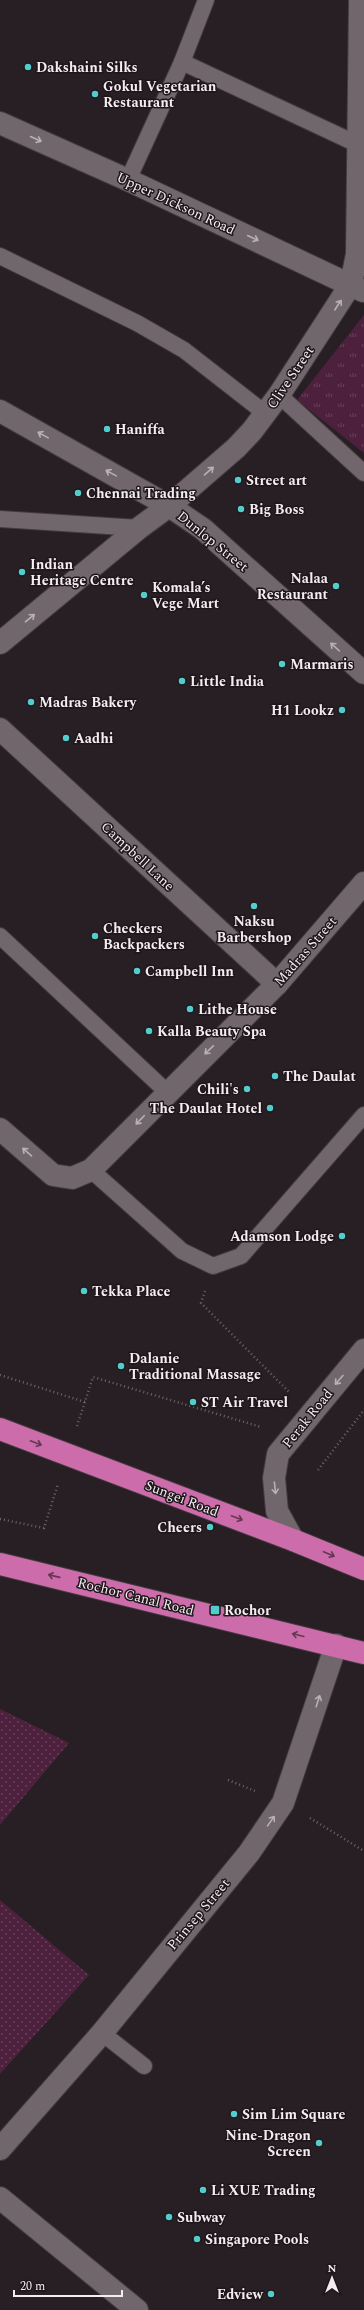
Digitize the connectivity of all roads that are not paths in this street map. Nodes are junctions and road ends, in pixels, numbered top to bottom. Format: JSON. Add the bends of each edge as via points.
{"nodes":[{"id":1,"x":206,"y":0,"type":"edge"},
{"id":2,"x":360,"y":0,"type":"edge"},
{"id":3,"x":182,"y":62,"type":"junction"},
{"id":4,"x":0,"y":123,"type":"edge"},
{"id":5,"x":357,"y":144,"type":"junction"},
{"id":6,"x":128,"y":180,"type":"junction"},
{"id":7,"x":361,"y":252,"type":"edge"},
{"id":8,"x":0,"y":256,"type":"edge"},
{"id":9,"x":358,"y":288,"type":"edge"},
{"id":10,"x":279,"y":395,"type":"junction"},
{"id":11,"x":0,"y":411,"type":"edge"},
{"id":12,"x":266,"y":414,"type":"junction"},
{"id":13,"x":364,"y":474,"type":"edge"},
{"id":14,"x":169,"y":506,"type":"junction"},
{"id":15,"x":0,"y":519,"type":"edge"},
{"id":16,"x":139,"y":528,"type":"junction"},
{"id":17,"x":0,"y":643,"type":"edge"},
{"id":18,"x":364,"y":673,"type":"edge"},
{"id":19,"x":0,"y":729,"type":"edge"},
{"id":20,"x":364,"y":883,"type":"edge"},
{"id":21,"x":0,"y":936,"type":"edge"},
{"id":22,"x":277,"y":984,"type":"junction"},
{"id":23,"x":167,"y":1092,"type":"junction"},
{"id":24,"x":364,"y":1115,"type":"edge"},
{"id":25,"x":0,"y":1129,"type":"edge"},
{"id":26,"x":91,"y":1170,"type":"junction"},
{"id":27,"x":364,"y":1350,"type":"edge"},
{"id":28,"x":0,"y":1429,"type":"edge"},
{"id":29,"x":293,"y":1540,"type":"junction"},
{"id":30,"x":0,"y":1564,"type":"edge"},
{"id":31,"x":364,"y":1569,"type":"edge"},
{"id":32,"x":336,"y":1645,"type":"junction"},
{"id":33,"x":364,"y":1653,"type":"edge"},
{"id":34,"x":102,"y":2033,"type":"junction"},
{"id":35,"x":144,"y":2066,"type":"dead end"},
{"id":36,"x":0,"y":2149,"type":"edge"},
{"id":37,"x":0,"y":2198,"type":"edge"},
{"id":38,"x":137,"y":2310,"type":"edge"}],
"edges":[{"from":1,"to":3,"type":"lane"},
{"from":2,"to":5,"type":"street","name":"Clive Street"},
{"from":3,"to":5,"type":"lane"},
{"from":3,"to":6,"type":"lane"},
{"from":4,"to":6,"type":"street","name":"Upper Dickson Road","one_way":true},
{"from":5,"to":7,"type":"street","name":"Clive Street"},
{"from":6,"to":9,"type":"street","name":"Upper Dickson Road","one_way":true},
{"from":7,"to":9,"type":"street","name":"Clive Street"},
{"from":8,"to":12,"type":"lane","via":[[184,350]]},
{"from":10,"to":9,"type":"street","name":"Clive Street","one_way":true},
{"from":10,"to":12,"type":"street","name":"Clive Street"},
{"from":10,"to":13,"type":"lane"},
{"from":14,"to":11,"type":"street","name":"Dunlop Street","one_way":true},
{"from":14,"to":12,"type":"street","name":"Clive Street","one_way":true,"via":[[236,448]]},
{"from":14,"to":16,"type":"street","name":"Clive Street"},
{"from":18,"to":14,"type":"street","name":"Dunlop Street","one_way":true,"via":[[203,529]]},
{"from":15,"to":16,"type":"lane"},
{"from":17,"to":16,"type":"street","name":"Clive Street","one_way":true},
{"from":19,"to":22,"type":"street","name":"Campbell Lane"},
{"from":20,"to":22,"type":"street","name":"Madras Street"},
{"from":21,"to":23,"type":"lane"},
{"from":22,"to":23,"type":"street","name":"Madras Street","one_way":true},
{"from":23,"to":26,"type":"street","name":"Madras Street","one_way":true},
{"from":24,"to":26,"type":"lane","via":[[241,1256],[213,1266],[182,1251]]},
{"from":26,"to":25,"type":"street","one_way":true,"via":[[72,1178],[53,1175]]},
{"from":27,"to":29,"type":"street","name":"Perak Road","one_way":true,"via":[[278,1454],[274,1478],[277,1511]]},
{"from":28,"to":29,"type":"highway","name":"Sungei Road","one_way":true},
{"from":29,"to":31,"type":"highway","name":"Sungei Road","one_way":true},
{"from":32,"to":30,"type":"highway","name":"Rochor Canal Road","one_way":true},
{"from":32,"to":33,"type":"highway","name":"Rochor Canal Road"},
{"from":34,"to":32,"type":"street","name":"Prinsep Street","one_way":true,"via":[[248,1853],[283,1804]]},
{"from":34,"to":35,"type":"lane"},
{"from":34,"to":36,"type":"street","name":"Prinsep Street"},
{"from":37,"to":38,"type":"street"}]}
